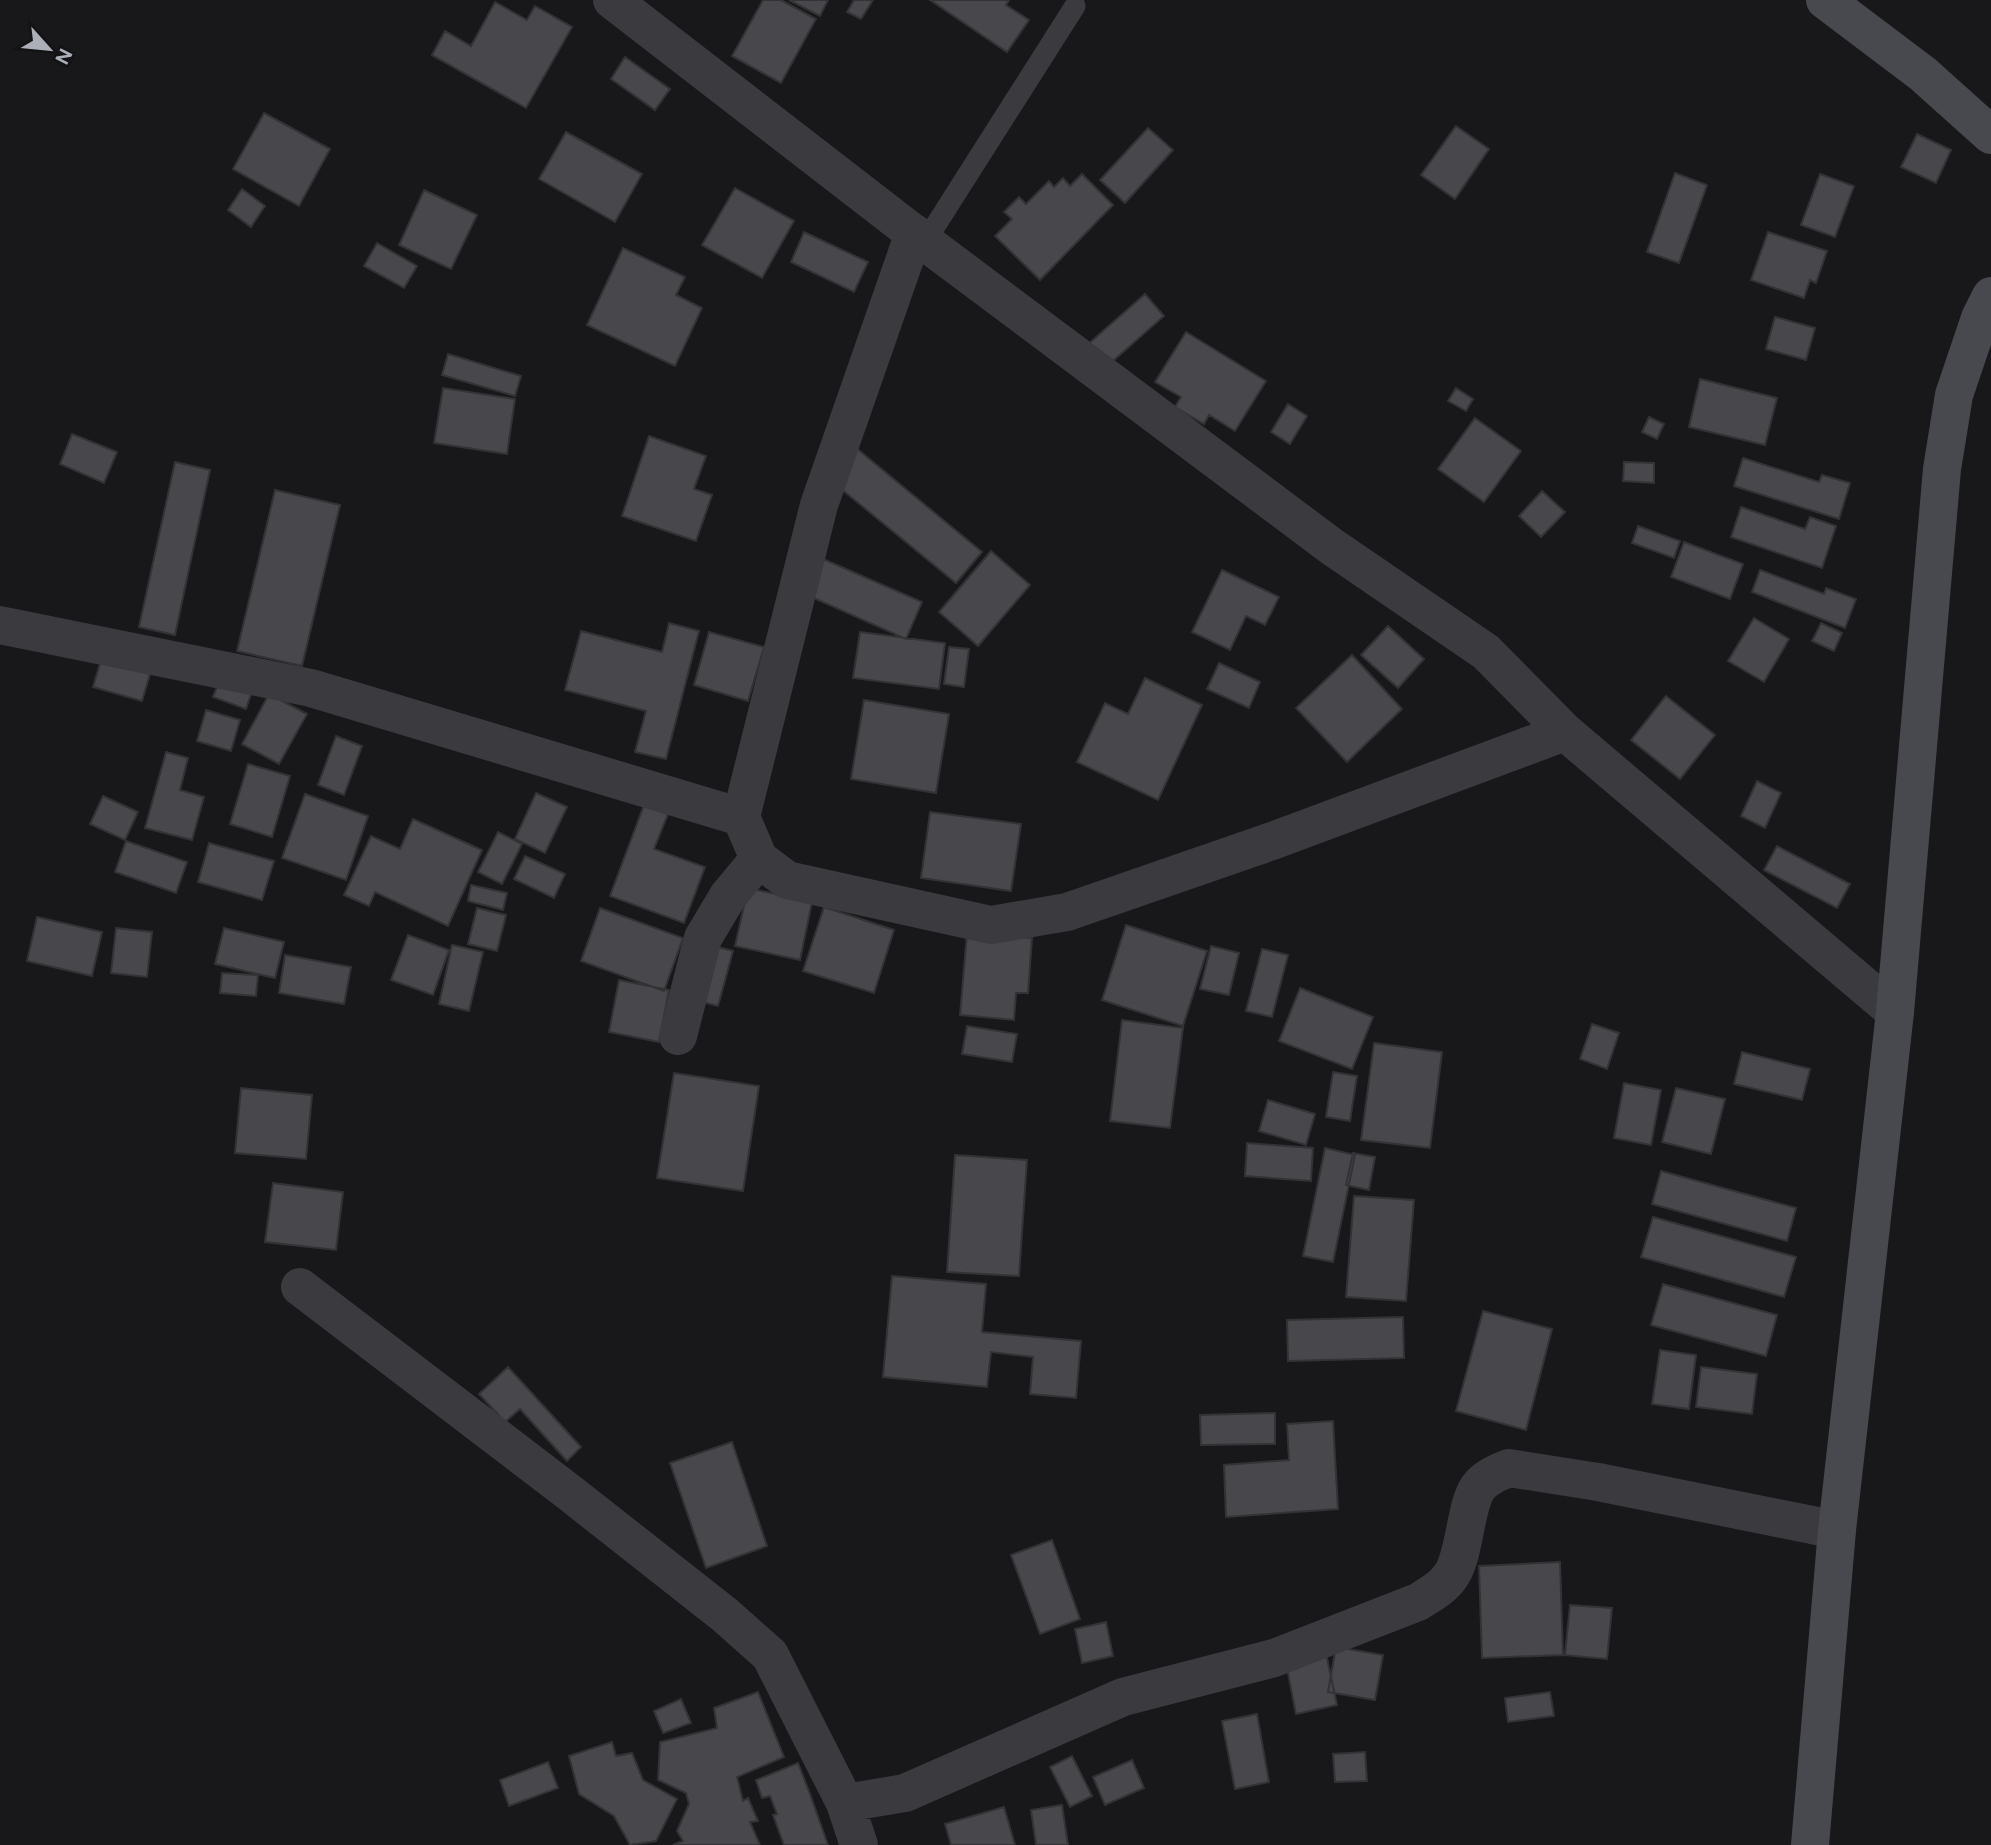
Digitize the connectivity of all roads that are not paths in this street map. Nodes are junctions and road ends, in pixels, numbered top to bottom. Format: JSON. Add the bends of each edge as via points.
{"nodes":[{"id":1,"x":612,"y":0,"type":"edge"},
{"id":2,"x":1825,"y":0,"type":"edge"},
{"id":3,"x":1074,"y":6,"type":"dead end"},
{"id":4,"x":1991,"y":135,"type":"edge"},
{"id":5,"x":920,"y":238,"type":"junction"},
{"id":6,"x":1991,"y":296,"type":"edge"},
{"id":7,"x":0,"y":625,"type":"edge"},
{"id":8,"x":1565,"y":732,"type":"junction"},
{"id":9,"x":741,"y":817,"type":"junction"},
{"id":10,"x":760,"y":859,"type":"junction"},
{"id":11,"x":1895,"y":1012,"type":"junction"},
{"id":12,"x":678,"y":1037,"type":"dead end"},
{"id":13,"x":300,"y":1287,"type":"dead end"},
{"id":14,"x":1837,"y":1530,"type":"junction"},
{"id":15,"x":845,"y":1803,"type":"junction"},
{"id":16,"x":859,"y":1845,"type":"edge"},
{"id":17,"x":1810,"y":1845,"type":"edge"}],
"edges":[{"from":1,"to":5,"type":"street"},
{"from":2,"to":4,"type":"street","via":[[1923,74]]},
{"from":3,"to":5,"type":"lane"},
{"from":5,"to":8,"type":"street","via":[[1320,538],[1486,652]]},
{"from":5,"to":9,"type":"street","via":[[819,505]]},
{"from":6,"to":11,"type":"street","via":[[1954,395],[1942,469]]},
{"from":7,"to":9,"type":"street","via":[[311,688]]},
{"from":8,"to":10,"type":"street","via":[[1068,912],[991,925],[787,880]]},
{"from":8,"to":11,"type":"street"},
{"from":9,"to":10,"type":"street"},
{"from":10,"to":12,"type":"street","via":[[728,896],[703,939]]},
{"from":11,"to":14,"type":"street"},
{"from":13,"to":15,"type":"street","via":[[570,1493],[770,1655]]},
{"from":14,"to":15,"type":"street","via":[[1509,1468],[1479,1485],[1452,1574],[1418,1602],[1274,1658],[1123,1697],[905,1793]]},
{"from":14,"to":17,"type":"street"},
{"from":15,"to":16,"type":"street"}]}
